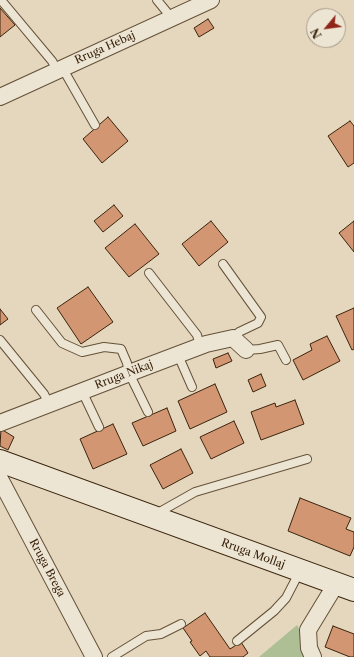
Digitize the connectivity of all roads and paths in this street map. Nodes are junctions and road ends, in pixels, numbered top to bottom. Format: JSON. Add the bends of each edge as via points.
{"nodes":[{"id":1,"x":1,"y":0,"type":"edge"},
{"id":2,"x":157,"y":0,"type":"edge"},
{"id":3,"x":211,"y":0,"type":"edge"},
{"id":4,"x":171,"y":18,"type":"junction"},
{"id":5,"x":59,"y":69,"type":"junction"},
{"id":6,"x":0,"y":96,"type":"edge"},
{"id":7,"x":95,"y":125,"type":"dead end"},
{"id":8,"x":223,"y":264,"type":"dead end"},
{"id":9,"x":149,"y":273,"type":"dead end"},
{"id":10,"x":36,"y":310,"type":"dead end"},
{"id":11,"x":234,"y":338,"type":"junction"},
{"id":12,"x":0,"y":340,"type":"edge"},
{"id":13,"x":200,"y":346,"type":"junction"},
{"id":14,"x":246,"y":350,"type":"joint"},
{"id":15,"x":178,"y":355,"type":"junction"},
{"id":16,"x":286,"y":360,"type":"dead end"},
{"id":17,"x":129,"y":373,"type":"junction"},
{"id":18,"x":192,"y":387,"type":"dead end"},
{"id":19,"x":82,"y":391,"type":"junction"},
{"id":20,"x":49,"y":404,"type":"junction"},
{"id":21,"x":148,"y":412,"type":"dead end"},
{"id":22,"x":0,"y":423,"type":"edge"},
{"id":23,"x":99,"y":427,"type":"dead end"},
{"id":24,"x":307,"y":459,"type":"dead end"},
{"id":25,"x":0,"y":461,"type":"edge"},
{"id":26,"x":0,"y":479,"type":"edge"},
{"id":27,"x":152,"y":516,"type":"junction"},
{"id":28,"x":300,"y":571,"type":"junction"},
{"id":29,"x":345,"y":587,"type":"edge"},
{"id":30,"x":181,"y":624,"type":"dead end"},
{"id":31,"x":237,"y":641,"type":"dead end"},
{"id":32,"x":94,"y":657,"type":"edge"},
{"id":33,"x":112,"y":657,"type":"edge"},
{"id":34,"x":313,"y":657,"type":"edge"}],
"edges":[{"from":1,"to":5,"type":"lane"},
{"from":2,"to":4,"type":"lane"},
{"from":3,"to":4,"type":"street","name":"Rruga Hebaj"},
{"from":4,"to":5,"type":"street","name":"Rruga Hebaj"},
{"from":5,"to":6,"type":"street","name":"Rruga Hebaj"},
{"from":5,"to":7,"type":"lane","via":[[67,76]]},
{"from":8,"to":11,"type":"lane","via":[[261,317],[258,323],[239,332]]},
{"from":9,"to":13,"type":"lane","via":[[197,335]]},
{"from":10,"to":17,"type":"lane","via":[[62,343],[82,352],[104,347],[121,349]]},
{"from":11,"to":13,"type":"street","name":"Rruga Nikaj"},
{"from":11,"to":14,"type":"street"},
{"from":12,"to":20,"type":"lane","via":[[44,394]]},
{"from":13,"to":15,"type":"street","name":"Rruga Nikaj"},
{"from":14,"to":16,"type":"lane","via":[[278,345]]},
{"from":15,"to":17,"type":"street","name":"Rruga Nikaj"},
{"from":15,"to":18,"type":"lane"},
{"from":17,"to":19,"type":"street","name":"Rruga Nikaj"},
{"from":17,"to":21,"type":"lane"},
{"from":19,"to":20,"type":"street","name":"Rruga Nikaj"},
{"from":19,"to":23,"type":"lane"},
{"from":20,"to":22,"type":"street","name":"Rruga Nikaj"},
{"from":24,"to":27,"type":"lane","via":[[195,492]]},
{"from":25,"to":27,"type":"street","name":"Rruga Mollaj"},
{"from":26,"to":32,"type":"street","name":"Rruga Brega"},
{"from":27,"to":28,"type":"street","name":"Rruga Mollaj"},
{"from":28,"to":29,"type":"street","name":"Rruga Mollaj"},
{"from":28,"to":31,"type":"lane","via":[[286,598]]},
{"from":29,"to":34,"type":"street","via":[[308,630],[309,648]]},
{"from":30,"to":33,"type":"lane","via":[[161,634],[146,636]]}]}
